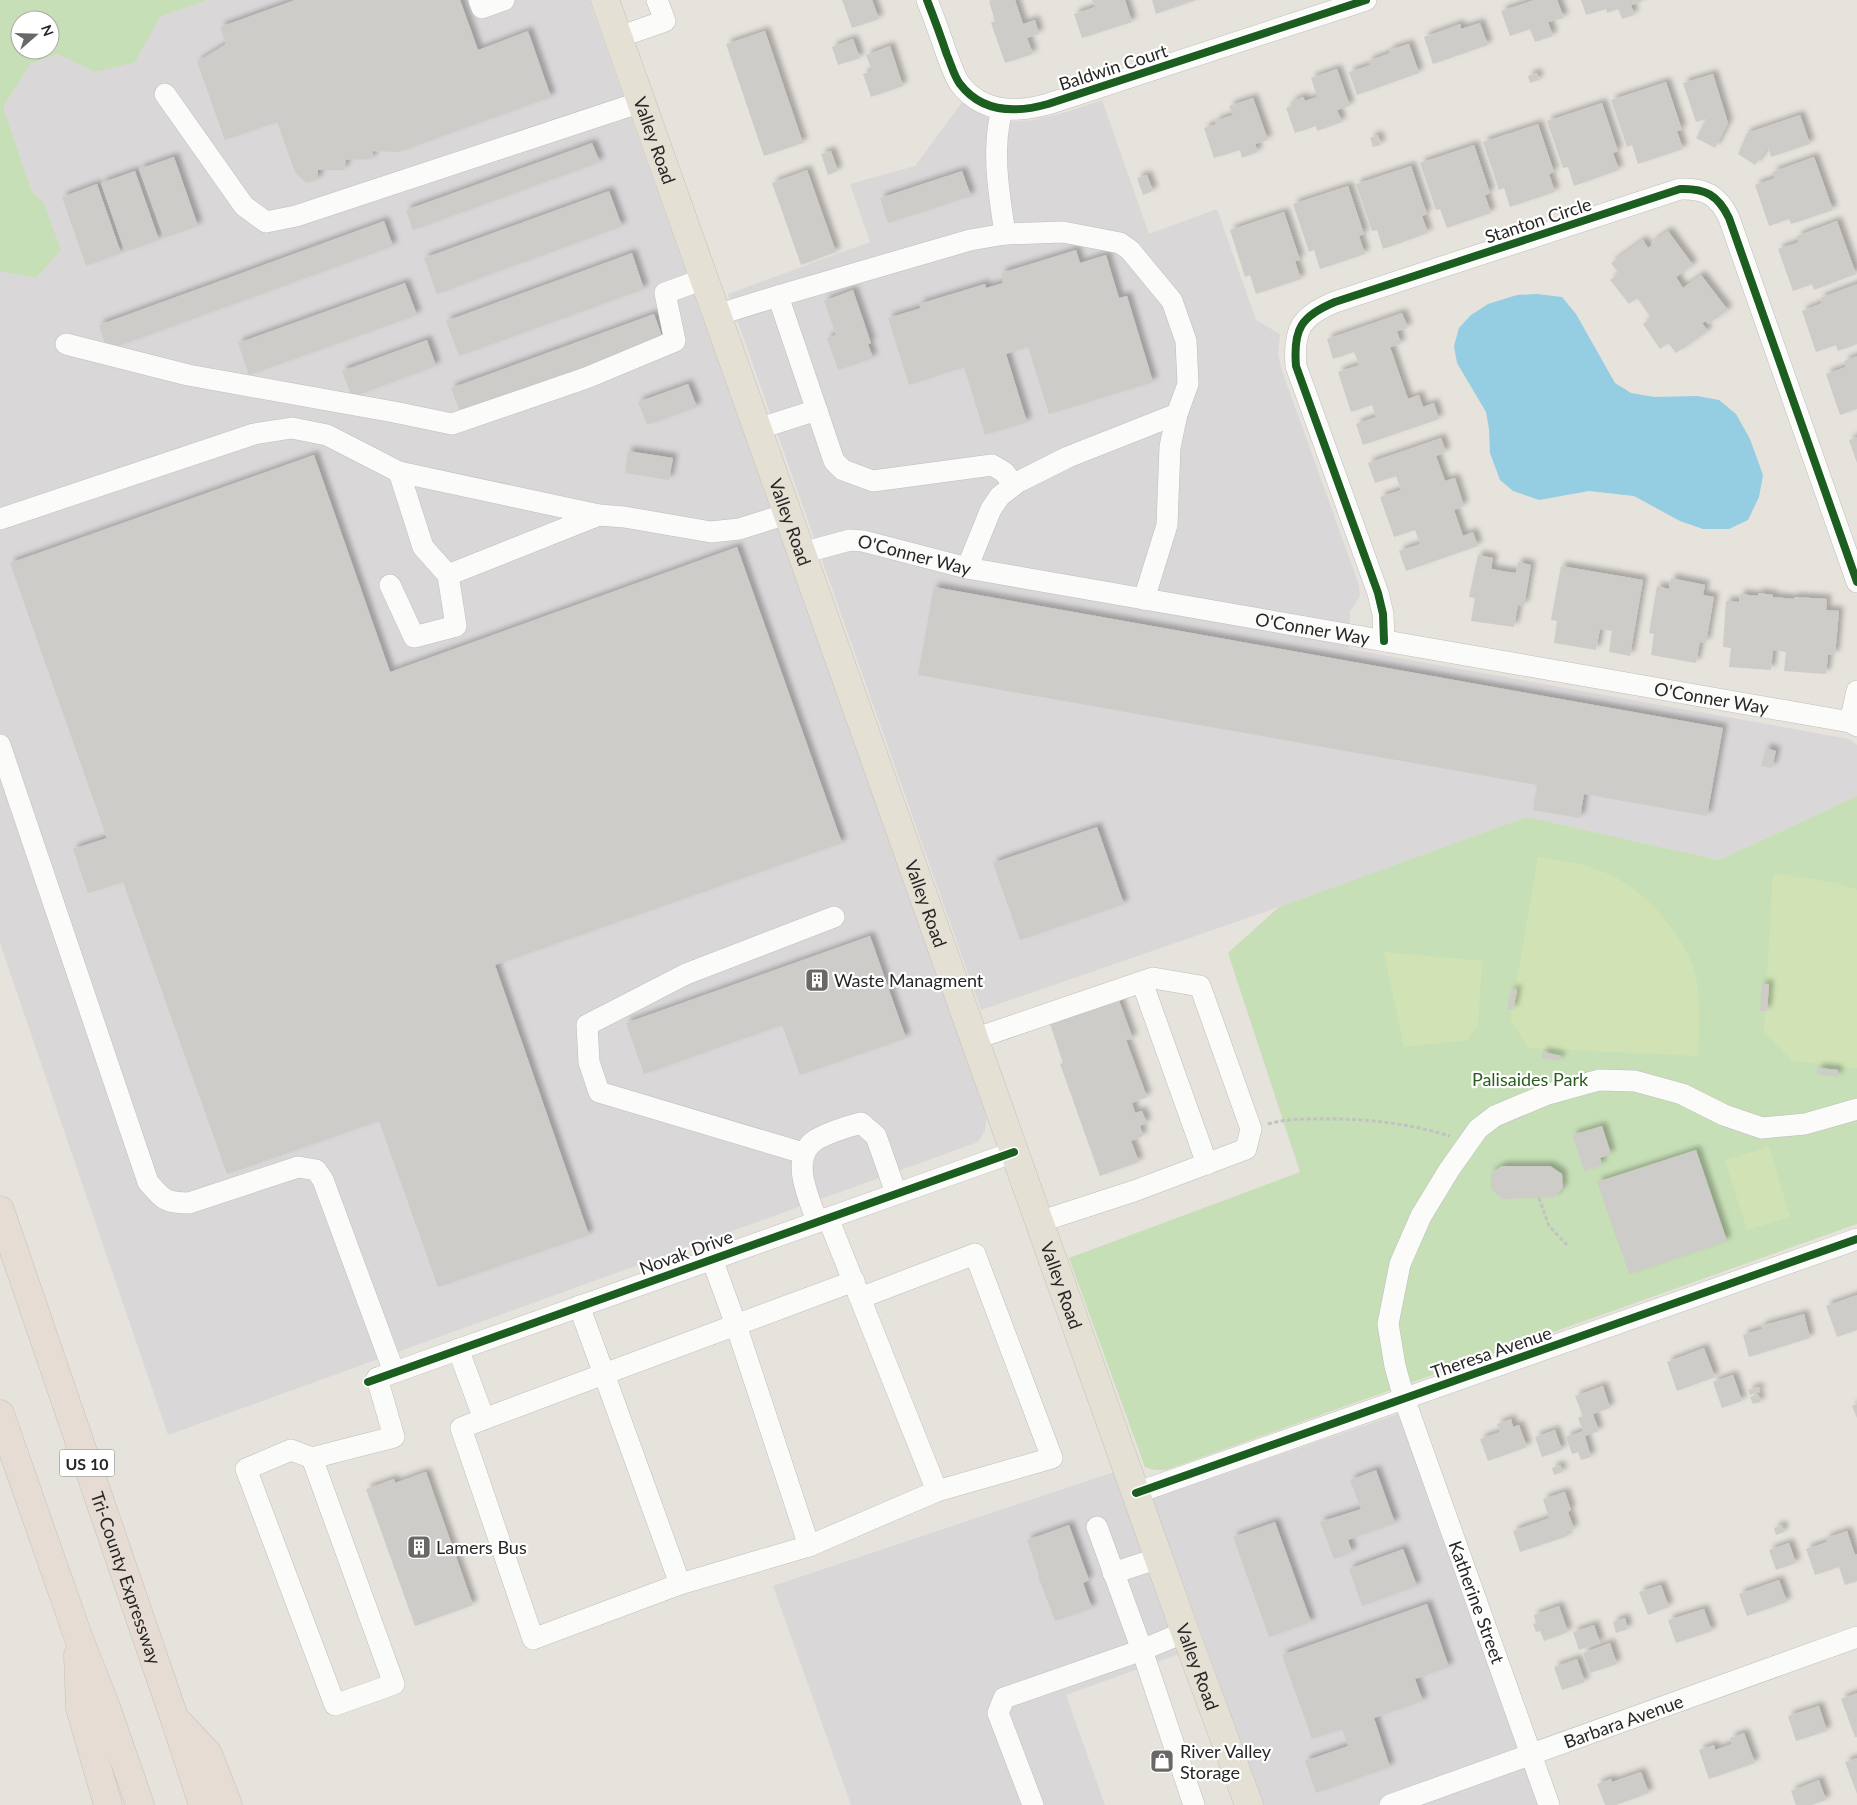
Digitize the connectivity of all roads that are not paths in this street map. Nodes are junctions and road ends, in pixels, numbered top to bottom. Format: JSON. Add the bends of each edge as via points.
{"nodes":[{"id":1,"x":479,"y":0,"type":"edge"},
{"id":2,"x":504,"y":0,"type":"edge"},
{"id":3,"x":605,"y":0,"type":"edge"},
{"id":4,"x":657,"y":0,"type":"edge"},
{"id":5,"x":927,"y":0,"type":"edge"},
{"id":6,"x":1366,"y":0,"type":"edge"},
{"id":7,"x":619,"y":37,"type":"junction"},
{"id":8,"x":165,"y":94,"type":"dead end"},
{"id":9,"x":641,"y":102,"type":"junction"},
{"id":10,"x":1002,"y":110,"type":"junction"},
{"id":11,"x":1004,"y":234,"type":"junction"},
{"id":12,"x":704,"y":279,"type":"junction"},
{"id":13,"x":778,"y":296,"type":"junction"},
{"id":14,"x":717,"y":315,"type":"junction"},
{"id":15,"x":66,"y":344,"type":"dead end"},
{"id":16,"x":817,"y":410,"type":"junction"},
{"id":17,"x":1177,"y":414,"type":"junction"},
{"id":18,"x":757,"y":429,"type":"junction"},
{"id":19,"x":399,"y":472,"type":"junction"},
{"id":20,"x":1014,"y":485,"type":"junction"},
{"id":21,"x":787,"y":514,"type":"junction"},
{"id":22,"x":599,"y":515,"type":"junction"},
{"id":23,"x":0,"y":519,"type":"edge"},
{"id":24,"x":802,"y":553,"type":"junction"},
{"id":25,"x":967,"y":568,"type":"junction"},
{"id":26,"x":448,"y":575,"type":"junction"},
{"id":27,"x":1857,"y":582,"type":"edge"},
{"id":28,"x":390,"y":585,"type":"dead end"},
{"id":29,"x":1144,"y":599,"type":"junction"},
{"id":30,"x":1384,"y":641,"type":"junction"},
{"id":31,"x":1857,"y":691,"type":"edge"},
{"id":32,"x":1854,"y":724,"type":"edge"},
{"id":33,"x":0,"y":745,"type":"edge"},
{"id":34,"x":834,"y":916,"type":"dead end"},
{"id":35,"x":1142,"y":982,"type":"junction"},
{"id":36,"x":974,"y":1039,"type":"junction"},
{"id":37,"x":1857,"y":1109,"type":"edge"},
{"id":38,"x":1014,"y":1152,"type":"junction"},
{"id":39,"x":804,"y":1153,"type":"junction"},
{"id":40,"x":1207,"y":1164,"type":"junction"},
{"id":41,"x":896,"y":1193,"type":"junction"},
{"id":42,"x":0,"y":1210,"type":"edge"},
{"id":43,"x":823,"y":1220,"type":"junction"},
{"id":44,"x":1039,"y":1222,"type":"junction"},
{"id":45,"x":1857,"y":1239,"type":"edge"},
{"id":46,"x":712,"y":1259,"type":"junction"},
{"id":47,"x":857,"y":1290,"type":"junction"},
{"id":48,"x":579,"y":1306,"type":"junction"},
{"id":49,"x":736,"y":1325,"type":"junction"},
{"id":50,"x":458,"y":1350,"type":"junction"},
{"id":51,"x":604,"y":1374,"type":"junction"},
{"id":52,"x":379,"y":1377,"type":"junction"},
{"id":53,"x":1404,"y":1398,"type":"junction"},
{"id":54,"x":0,"y":1414,"type":"edge"},
{"id":55,"x":484,"y":1419,"type":"junction"},
{"id":56,"x":312,"y":1458,"type":"junction"},
{"id":57,"x":937,"y":1491,"type":"junction"},
{"id":58,"x":1136,"y":1493,"type":"junction"},
{"id":59,"x":1097,"y":1527,"type":"dead end"},
{"id":60,"x":809,"y":1546,"type":"junction"},
{"id":61,"x":1159,"y":1558,"type":"junction"},
{"id":62,"x":1113,"y":1573,"type":"junction"},
{"id":63,"x":680,"y":1584,"type":"junction"},
{"id":64,"x":1185,"y":1632,"type":"junction"},
{"id":65,"x":78,"y":1636,"type":"junction"},
{"id":66,"x":1857,"y":1637,"type":"edge"},
{"id":67,"x":1142,"y":1650,"type":"junction"},
{"id":68,"x":174,"y":1717,"type":"junction"},
{"id":69,"x":1531,"y":1754,"type":"junction"},
{"id":70,"x":108,"y":1805,"type":"edge"},
{"id":71,"x":140,"y":1805,"type":"edge"},
{"id":72,"x":203,"y":1805,"type":"edge"},
{"id":73,"x":228,"y":1805,"type":"edge"},
{"id":74,"x":1033,"y":1805,"type":"edge"},
{"id":75,"x":1194,"y":1805,"type":"edge"},
{"id":76,"x":1249,"y":1805,"type":"edge"},
{"id":77,"x":1390,"y":1805,"type":"edge"},
{"id":78,"x":1550,"y":1805,"type":"edge"}],
"edges":[{"from":1,"to":2,"type":"street","via":[[482,8]]},
{"from":3,"to":7,"type":"main road","name":"Valley Road"},
{"from":4,"to":7,"type":"street","via":[[665,21]]},
{"from":5,"to":10,"type":"street","name":"Baldwin Court","via":[[959,83],[979,100]]},
{"from":6,"to":10,"type":"street","name":"Baldwin Court","via":[[1037,107]]},
{"from":7,"to":9,"type":"main road","name":"Valley Road"},
{"from":8,"to":9,"type":"street","via":[[244,206],[266,222],[296,216]]},
{"from":9,"to":12,"type":"main road","name":"Valley Road"},
{"from":10,"to":11,"type":"street","via":[[997,127],[998,184]]},
{"from":11,"to":13,"type":"street","via":[[970,240]]},
{"from":11,"to":17,"type":"street","via":[[1063,232],[1120,243],[1130,250],[1172,301],[1186,341],[1188,384]]},
{"from":12,"to":14,"type":"main road","name":"Valley Road"},
{"from":12,"to":15,"type":"street","via":[[665,293],[675,341],[586,378],[452,424],[188,375]]},
{"from":13,"to":14,"type":"street"},
{"from":13,"to":16,"type":"street"},
{"from":14,"to":18,"type":"main road","name":"Valley Road"},
{"from":16,"to":18,"type":"street"},
{"from":16,"to":20,"type":"street","via":[[834,461],[843,470],[873,481],[992,465],[1004,472]]},
{"from":17,"to":20,"type":"street","via":[[1068,457]]},
{"from":17,"to":29,"type":"street","via":[[1170,447],[1167,525]]},
{"from":18,"to":21,"type":"main road","name":"Valley Road"},
{"from":19,"to":22,"type":"street"},
{"from":19,"to":23,"type":"street","via":[[327,435],[292,428],[254,434]]},
{"from":19,"to":26,"type":"street","via":[[423,547]]},
{"from":20,"to":25,"type":"street","via":[[990,509]]},
{"from":21,"to":22,"type":"street","via":[[739,529],[711,532],[624,516]]},
{"from":21,"to":24,"type":"main road","name":"Valley Road"},
{"from":22,"to":26,"type":"street"},
{"from":24,"to":25,"type":"street","name":"O'Conner Way","via":[[850,540],[863,540]]},
{"from":24,"to":36,"type":"main road","name":"Valley Road"},
{"from":25,"to":29,"type":"street","name":"O'Conner Way"},
{"from":26,"to":28,"type":"street","via":[[456,626],[414,637]]},
{"from":27,"to":30,"type":"street","name":"Stanton Circle","via":[[1724,206],[1707,192],[1695,188],[1680,189],[1335,302],[1314,312],[1304,322],[1295,347],[1296,366],[1378,593]]},
{"from":29,"to":30,"type":"street","name":"O'Conner Way"},
{"from":30,"to":32,"type":"street","name":"O'Conner Way"},
{"from":31,"to":32,"type":"street"},
{"from":33,"to":52,"type":"street","via":[[148,1182],[159,1195],[172,1203],[189,1203],[298,1167],[316,1170],[324,1180]]},
{"from":34,"to":39,"type":"street","via":[[686,974],[587,1025],[589,1062],[599,1092]]},
{"from":35,"to":36,"type":"street"},
{"from":35,"to":40,"type":"street"},
{"from":35,"to":40,"type":"street","via":[[1153,978],[1200,986],[1251,1129],[1246,1149]]},
{"from":36,"to":38,"type":"main road","name":"Valley Road"},
{"from":37,"to":53,"type":"street","name":"Katherine Street","via":[[1805,1124],[1762,1128],[1724,1115],[1682,1094],[1635,1080],[1599,1080],[1545,1095],[1496,1116],[1478,1129],[1462,1149],[1421,1216],[1400,1264],[1388,1324]]},
{"from":38,"to":41,"type":"street","name":"Novak Drive"},
{"from":38,"to":44,"type":"main road","name":"Valley Road"},
{"from":39,"to":41,"type":"street","via":[[815,1140],[860,1123],[876,1136]]},
{"from":39,"to":43,"type":"street","via":[[805,1187]]},
{"from":40,"to":44,"type":"street"},
{"from":41,"to":43,"type":"street","name":"Novak Drive"},
{"from":42,"to":68,"type":"highway","name":"Tri-County Expressway","number":"US 10"},
{"from":43,"to":46,"type":"street","name":"Novak Drive"},
{"from":43,"to":47,"type":"street"},
{"from":44,"to":58,"type":"main road","name":"Valley Road"},
{"from":45,"to":53,"type":"street","name":"Theresa Avenue"},
{"from":46,"to":48,"type":"street","name":"Novak Drive"},
{"from":46,"to":49,"type":"street"},
{"from":47,"to":49,"type":"street"},
{"from":47,"to":57,"type":"street"},
{"from":47,"to":57,"type":"street","via":[[975,1254],[1052,1458]]},
{"from":48,"to":50,"type":"street","name":"Novak Drive"},
{"from":48,"to":51,"type":"street"},
{"from":49,"to":51,"type":"street"},
{"from":49,"to":60,"type":"street"},
{"from":50,"to":52,"type":"street","name":"Novak Drive"},
{"from":50,"to":55,"type":"street"},
{"from":51,"to":55,"type":"street"},
{"from":51,"to":63,"type":"street"},
{"from":52,"to":56,"type":"street","via":[[394,1438]]},
{"from":53,"to":58,"type":"street","name":"Theresa Avenue"},
{"from":53,"to":69,"type":"street","name":"Katherine Street"},
{"from":54,"to":65,"type":"highway"},
{"from":55,"to":63,"type":"street","via":[[460,1428],[533,1639]]},
{"from":56,"to":56,"type":"street","via":[[291,1450],[246,1469],[335,1705],[394,1684]]},
{"from":57,"to":60,"type":"street"},
{"from":58,"to":61,"type":"main road","name":"Valley Road"},
{"from":59,"to":62,"type":"street"},
{"from":60,"to":63,"type":"street"},
{"from":61,"to":62,"type":"street"},
{"from":61,"to":64,"type":"main road","name":"Valley Road"},
{"from":62,"to":67,"type":"street"},
{"from":64,"to":67,"type":"street"},
{"from":64,"to":76,"type":"main road","name":"Valley Road"},
{"from":65,"to":70,"type":"highway","via":[[80,1708]]},
{"from":65,"to":71,"type":"highway"},
{"from":66,"to":69,"type":"street","name":"Barbara Avenue"},
{"from":67,"to":74,"type":"street","via":[[1004,1698],[998,1713]]},
{"from":67,"to":75,"type":"street"},
{"from":68,"to":72,"type":"highway","name":"Tri-County Expressway","number":"US 10"},
{"from":68,"to":73,"type":"highway","via":[[208,1754]]},
{"from":69,"to":77,"type":"street","name":"Barbara Avenue"},
{"from":69,"to":78,"type":"street","name":"Katherine Street"}]}
